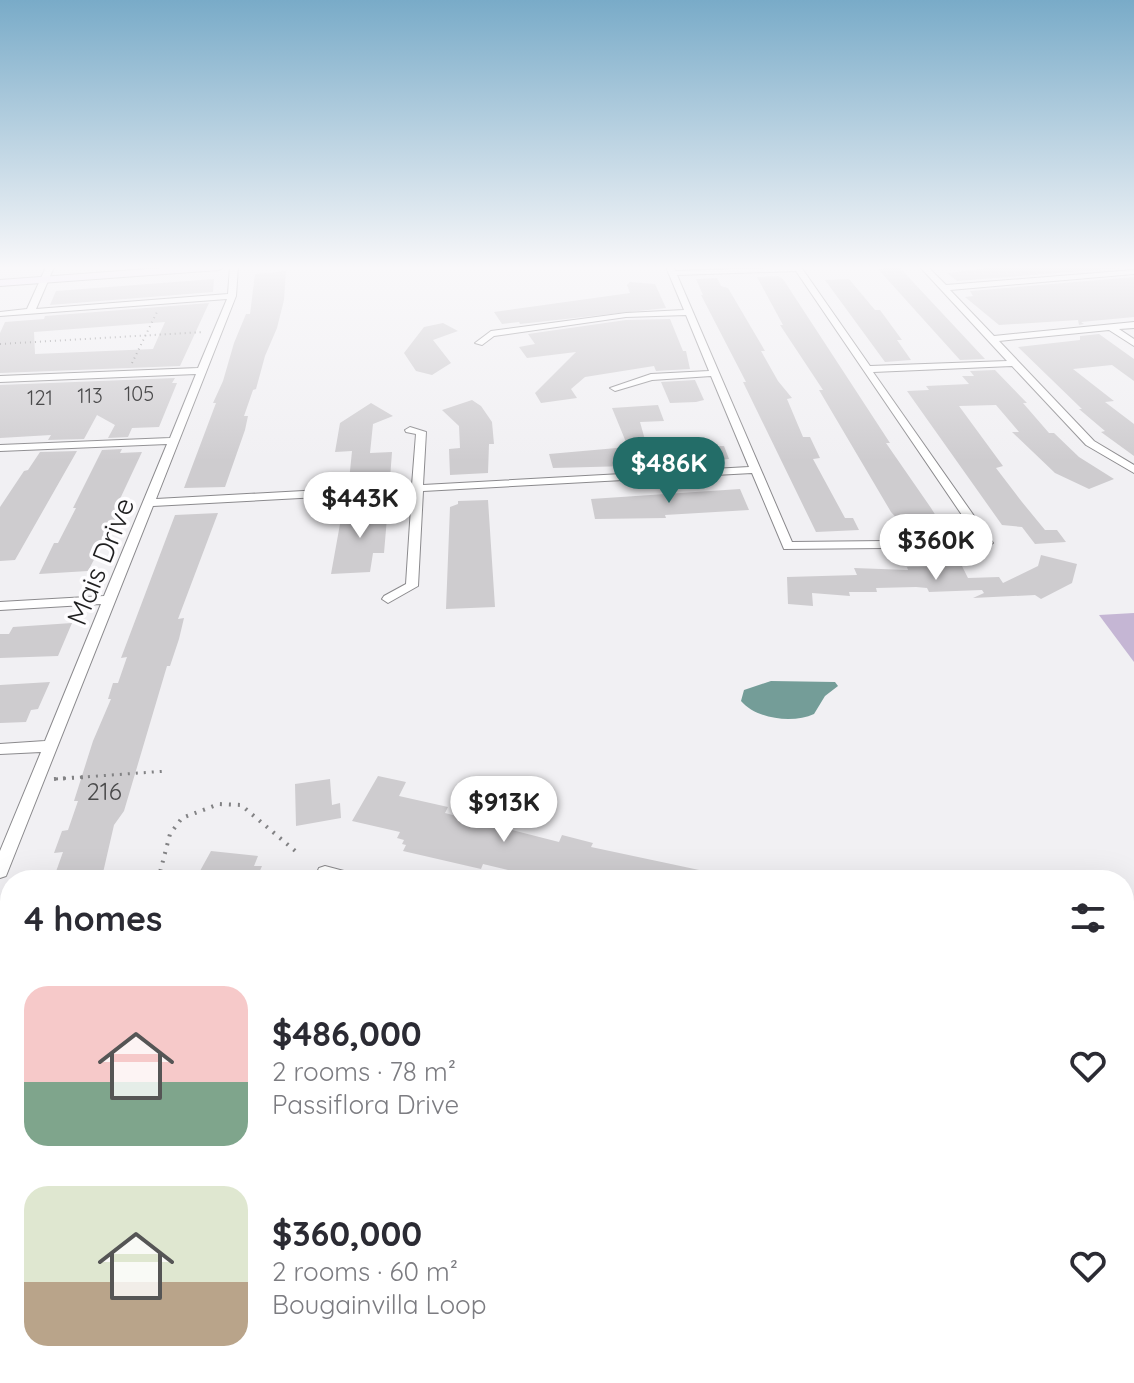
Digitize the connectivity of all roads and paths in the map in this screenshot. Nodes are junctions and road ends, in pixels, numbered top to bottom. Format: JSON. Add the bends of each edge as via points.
{"nodes":[{"id":1,"x":147,"y":332,"type":"edge"},
{"id":2,"x":208,"y":332,"type":"dead end"},
{"id":3,"x":218,"y":332,"type":"edge"},
{"id":4,"x":507,"y":332,"type":"edge"},
{"id":5,"x":696,"y":332,"type":"edge"},
{"id":6,"x":842,"y":332,"type":"edge"},
{"id":7,"x":985,"y":332,"type":"edge"},
{"id":8,"x":1065,"y":332,"type":"edge"},
{"id":9,"x":1117,"y":332,"type":"edge"},
{"id":10,"x":145,"y":335,"type":"junction"},
{"id":11,"x":992,"y":339,"type":"junction"},
{"id":12,"x":479,"y":343,"type":"dead end"},
{"id":13,"x":1134,"y":343,"type":"edge"},
{"id":14,"x":0,"y":344,"type":"edge"},
{"id":15,"x":1014,"y":363,"type":"junction"},
{"id":16,"x":129,"y":369,"type":"dead end"},
{"id":17,"x":869,"y":369,"type":"junction"},
{"id":18,"x":202,"y":371,"type":"junction"},
{"id":19,"x":714,"y":373,"type":"junction"},
{"id":20,"x":0,"y":379,"type":"edge"},
{"id":21,"x":615,"y":388,"type":"dead end"},
{"id":22,"x":410,"y":430,"type":"dead end"},
{"id":23,"x":174,"y":441,"type":"junction"},
{"id":24,"x":5,"y":448,"type":"edge"},
{"id":25,"x":0,"y":463,"type":"edge"},
{"id":26,"x":756,"y":470,"type":"junction"},
{"id":27,"x":1134,"y":470,"type":"edge"},
{"id":28,"x":419,"y":489,"type":"junction"},
{"id":29,"x":149,"y":503,"type":"junction"},
{"id":30,"x":388,"y":599,"type":"dead end"},
{"id":31,"x":110,"y":600,"type":"junction"},
{"id":32,"x":0,"y":606,"type":"edge"},
{"id":33,"x":52,"y":746,"type":"junction"},
{"id":34,"x":0,"y":749,"type":"edge"},
{"id":35,"x":167,"y":771,"type":"dead end"},
{"id":36,"x":38,"y":779,"type":"junction"},
{"id":37,"x":300,"y":855,"type":"dead end"},
{"id":38,"x":0,"y":870,"type":"edge"},
{"id":39,"x":161,"y":870,"type":"edge"}],
"edges":[{"from":1,"to":10,"type":"path"},
{"from":2,"to":10,"type":"path"},
{"from":3,"to":18,"type":"street","name":"Mais Drive"},
{"from":4,"to":12,"type":"street"},
{"from":5,"to":19,"type":"street"},
{"from":6,"to":17,"type":"street"},
{"from":7,"to":11,"type":"street"},
{"from":8,"to":11,"type":"street"},
{"from":9,"to":13,"type":"street"},
{"from":10,"to":14,"type":"path"},
{"from":10,"to":16,"type":"path"},
{"from":11,"to":15,"type":"street"},
{"from":15,"to":17,"type":"street"},
{"from":15,"to":27,"type":"street","via":[[1090,443]]},
{"from":17,"to":26,"type":"street","via":[[987,543],[788,546]]},
{"from":18,"to":20,"type":"street"},
{"from":18,"to":23,"type":"street","name":"Mais Drive"},
{"from":19,"to":21,"type":"street","via":[[651,377]]},
{"from":19,"to":26,"type":"street"},
{"from":22,"to":28,"type":"street","via":[[421,432]]},
{"from":23,"to":24,"type":"street"},
{"from":23,"to":29,"type":"street","name":"Mais Drive"},
{"from":24,"to":25,"type":"street"},
{"from":26,"to":28,"type":"street"},
{"from":28,"to":29,"type":"street"},
{"from":28,"to":30,"type":"street","via":[[412,586]]},
{"from":29,"to":31,"type":"street","name":"Mais Drive"},
{"from":31,"to":32,"type":"street"},
{"from":31,"to":33,"type":"street","name":"Mais Drive"},
{"from":33,"to":34,"type":"street"},
{"from":33,"to":36,"type":"street","name":"Mais Drive"},
{"from":35,"to":36,"type":"path"},
{"from":36,"to":38,"type":"street","name":"Mais Drive"},
{"from":37,"to":39,"type":"path","via":[[241,805],[219,804],[182,818],[170,834]]}]}
